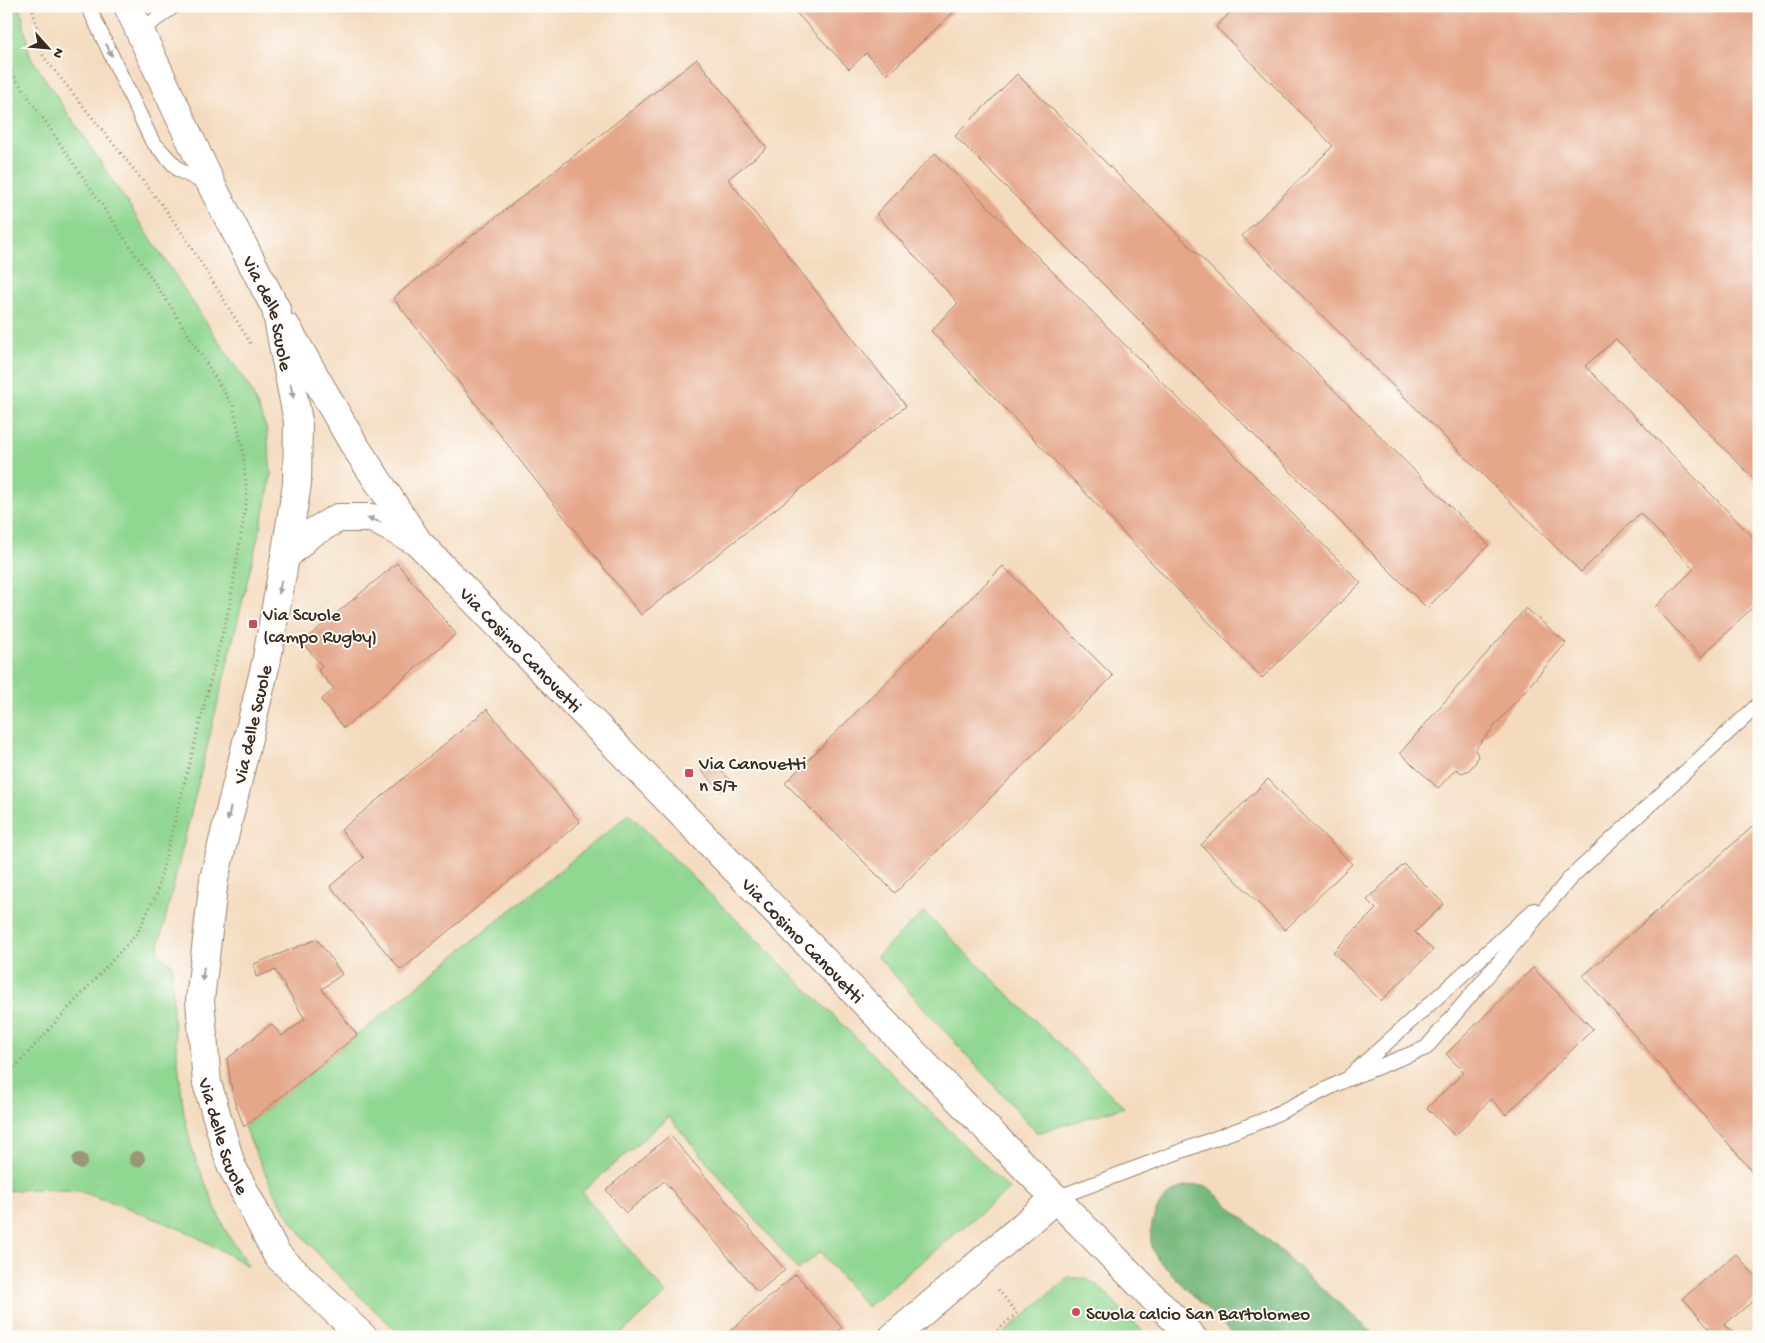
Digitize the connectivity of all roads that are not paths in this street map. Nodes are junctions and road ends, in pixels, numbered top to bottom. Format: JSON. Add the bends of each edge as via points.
{"nodes":[{"id":1,"x":88,"y":6,"type":"edge"},
{"id":2,"x":128,"y":6,"type":"edge"},
{"id":3,"x":174,"y":6,"type":"edge"},
{"id":4,"x":140,"y":31,"type":"junction"},
{"id":5,"x":213,"y":188,"type":"junction"},
{"id":6,"x":276,"y":309,"type":"junction"},
{"id":7,"x":418,"y":542,"type":"junction"},
{"id":8,"x":285,"y":557,"type":"junction"},
{"id":9,"x":1759,"y":704,"type":"edge"},
{"id":10,"x":1572,"y":876,"type":"junction"},
{"id":11,"x":1345,"y":1080,"type":"junction"},
{"id":12,"x":1056,"y":1198,"type":"junction"},
{"id":13,"x":363,"y":1337,"type":"edge"},
{"id":14,"x":893,"y":1337,"type":"edge"},
{"id":15,"x":1192,"y":1337,"type":"edge"}],
"edges":[{"from":1,"to":5,"type":"lane","one_way":true,"via":[[152,141],[179,170]]},
{"from":2,"to":4,"type":"street","name":"Via delle Scuole"},
{"from":3,"to":4,"type":"lane"},
{"from":4,"to":5,"type":"street","name":"Via delle Scuole"},
{"from":5,"to":6,"type":"street","name":"Via delle Scuole"},
{"from":6,"to":7,"type":"street","name":"Via Cosimo Canovetti","via":[[353,443]]},
{"from":6,"to":8,"type":"street","name":"Via delle Scuole","one_way":true,"via":[[298,421],[296,484]]},
{"from":7,"to":8,"type":"street","name":"Via Cosimo Canovetti","one_way":true,"via":[[372,518],[338,518],[310,534]]},
{"from":7,"to":12,"type":"street","name":"Via Cosimo Canovetti"},
{"from":8,"to":13,"type":"street","name":"Via delle Scuole","one_way":true,"via":[[266,663],[214,879],[200,1000],[206,1083],[231,1165],[277,1255]]},
{"from":9,"to":10,"type":"lane"},
{"from":10,"to":11,"type":"lane"},
{"from":10,"to":11,"type":"lane","via":[[1426,1048]]},
{"from":11,"to":12,"type":"lane","via":[[1264,1120]]},
{"from":12,"to":14,"type":"street","via":[[963,1288]]},
{"from":12,"to":15,"type":"street","name":"Via Cosimo Canovetti"}]}
